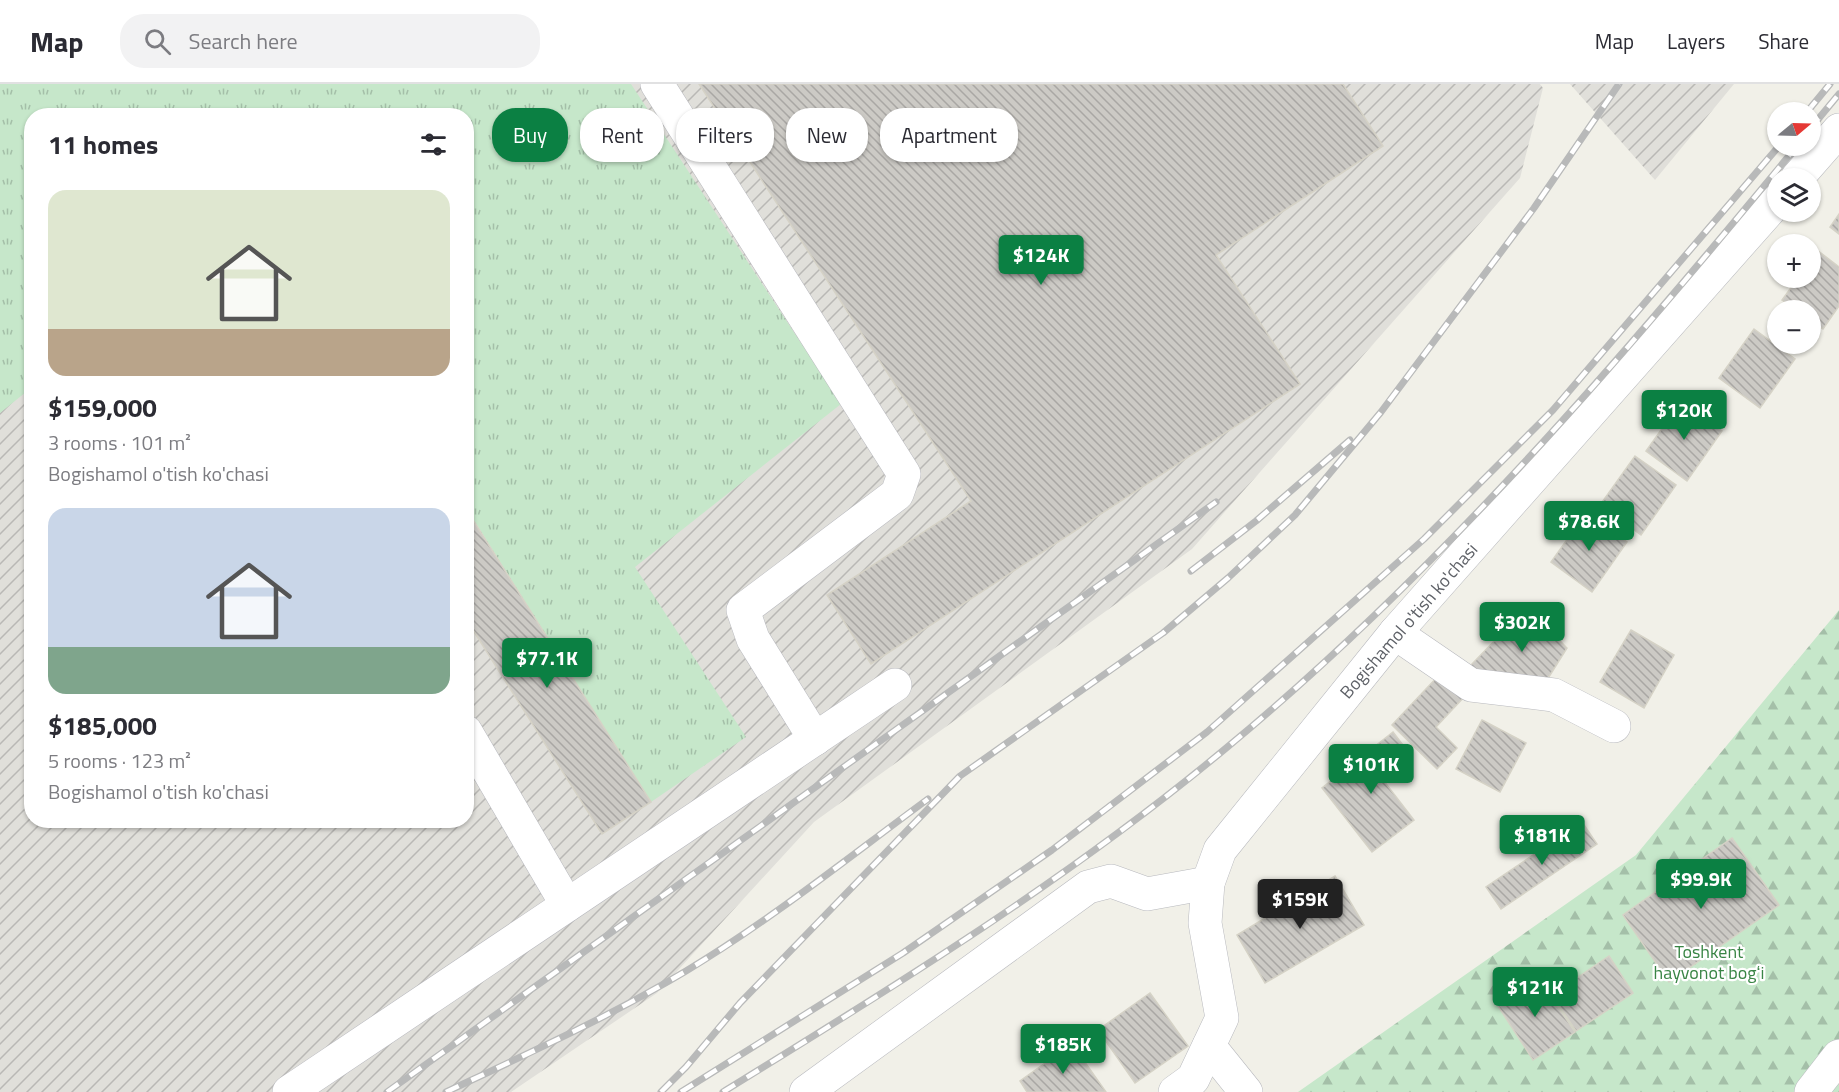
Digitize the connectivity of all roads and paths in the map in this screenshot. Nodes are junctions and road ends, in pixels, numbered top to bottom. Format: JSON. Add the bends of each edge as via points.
{"nodes":[{"id":1,"x":657,"y":84,"type":"edge"},
{"id":2,"x":1839,"y":130,"type":"edge"},
{"id":3,"x":1806,"y":168,"type":"edge"},
{"id":4,"x":1767,"y":212,"type":"edge"},
{"id":5,"x":1395,"y":633,"type":"junction"},
{"id":6,"x":895,"y":685,"type":"dead end"},
{"id":7,"x":1614,"y":726,"type":"dead end"},
{"id":8,"x":815,"y":739,"type":"junction"},
{"id":9,"x":474,"y":746,"type":"edge"},
{"id":10,"x":1208,"y":883,"type":"junction"},
{"id":11,"x":567,"y":905,"type":"junction"},
{"id":12,"x":1209,"y":1046,"type":"junction"},
{"id":13,"x":1839,"y":1056,"type":"edge"},
{"id":14,"x":289,"y":1092,"type":"edge"},
{"id":15,"x":806,"y":1092,"type":"edge"},
{"id":16,"x":1174,"y":1092,"type":"edge"},
{"id":17,"x":1246,"y":1092,"type":"edge"},
{"id":18,"x":1812,"y":1092,"type":"edge"}],
"edges":[{"from":1,"to":8,"type":"street","via":[[904,474],[897,494],[743,610],[753,639]]},
{"from":2,"to":3,"type":"street"},
{"from":4,"to":5,"type":"street","name":"Bogishamol o'tish ko'chasi"},
{"from":5,"to":7,"type":"street","via":[[1471,685],[1554,695]]},
{"from":5,"to":10,"type":"street","name":"Bogishamol o'tish ko'chasi","via":[[1220,850]]},
{"from":6,"to":8,"type":"street"},
{"from":8,"to":11,"type":"street"},
{"from":9,"to":11,"type":"street"},
{"from":10,"to":12,"type":"street","name":"Bogishamol o'tish ko'chasi","via":[[1205,923],[1222,1018]]},
{"from":10,"to":15,"type":"street","via":[[1148,894],[1111,881],[1088,887]]},
{"from":11,"to":14,"type":"street"},
{"from":12,"to":16,"type":"street","name":"Bogishamol o'tish ko'chasi","via":[[1193,1079]]},
{"from":12,"to":17,"type":"street"},
{"from":13,"to":18,"type":"street"}]}
